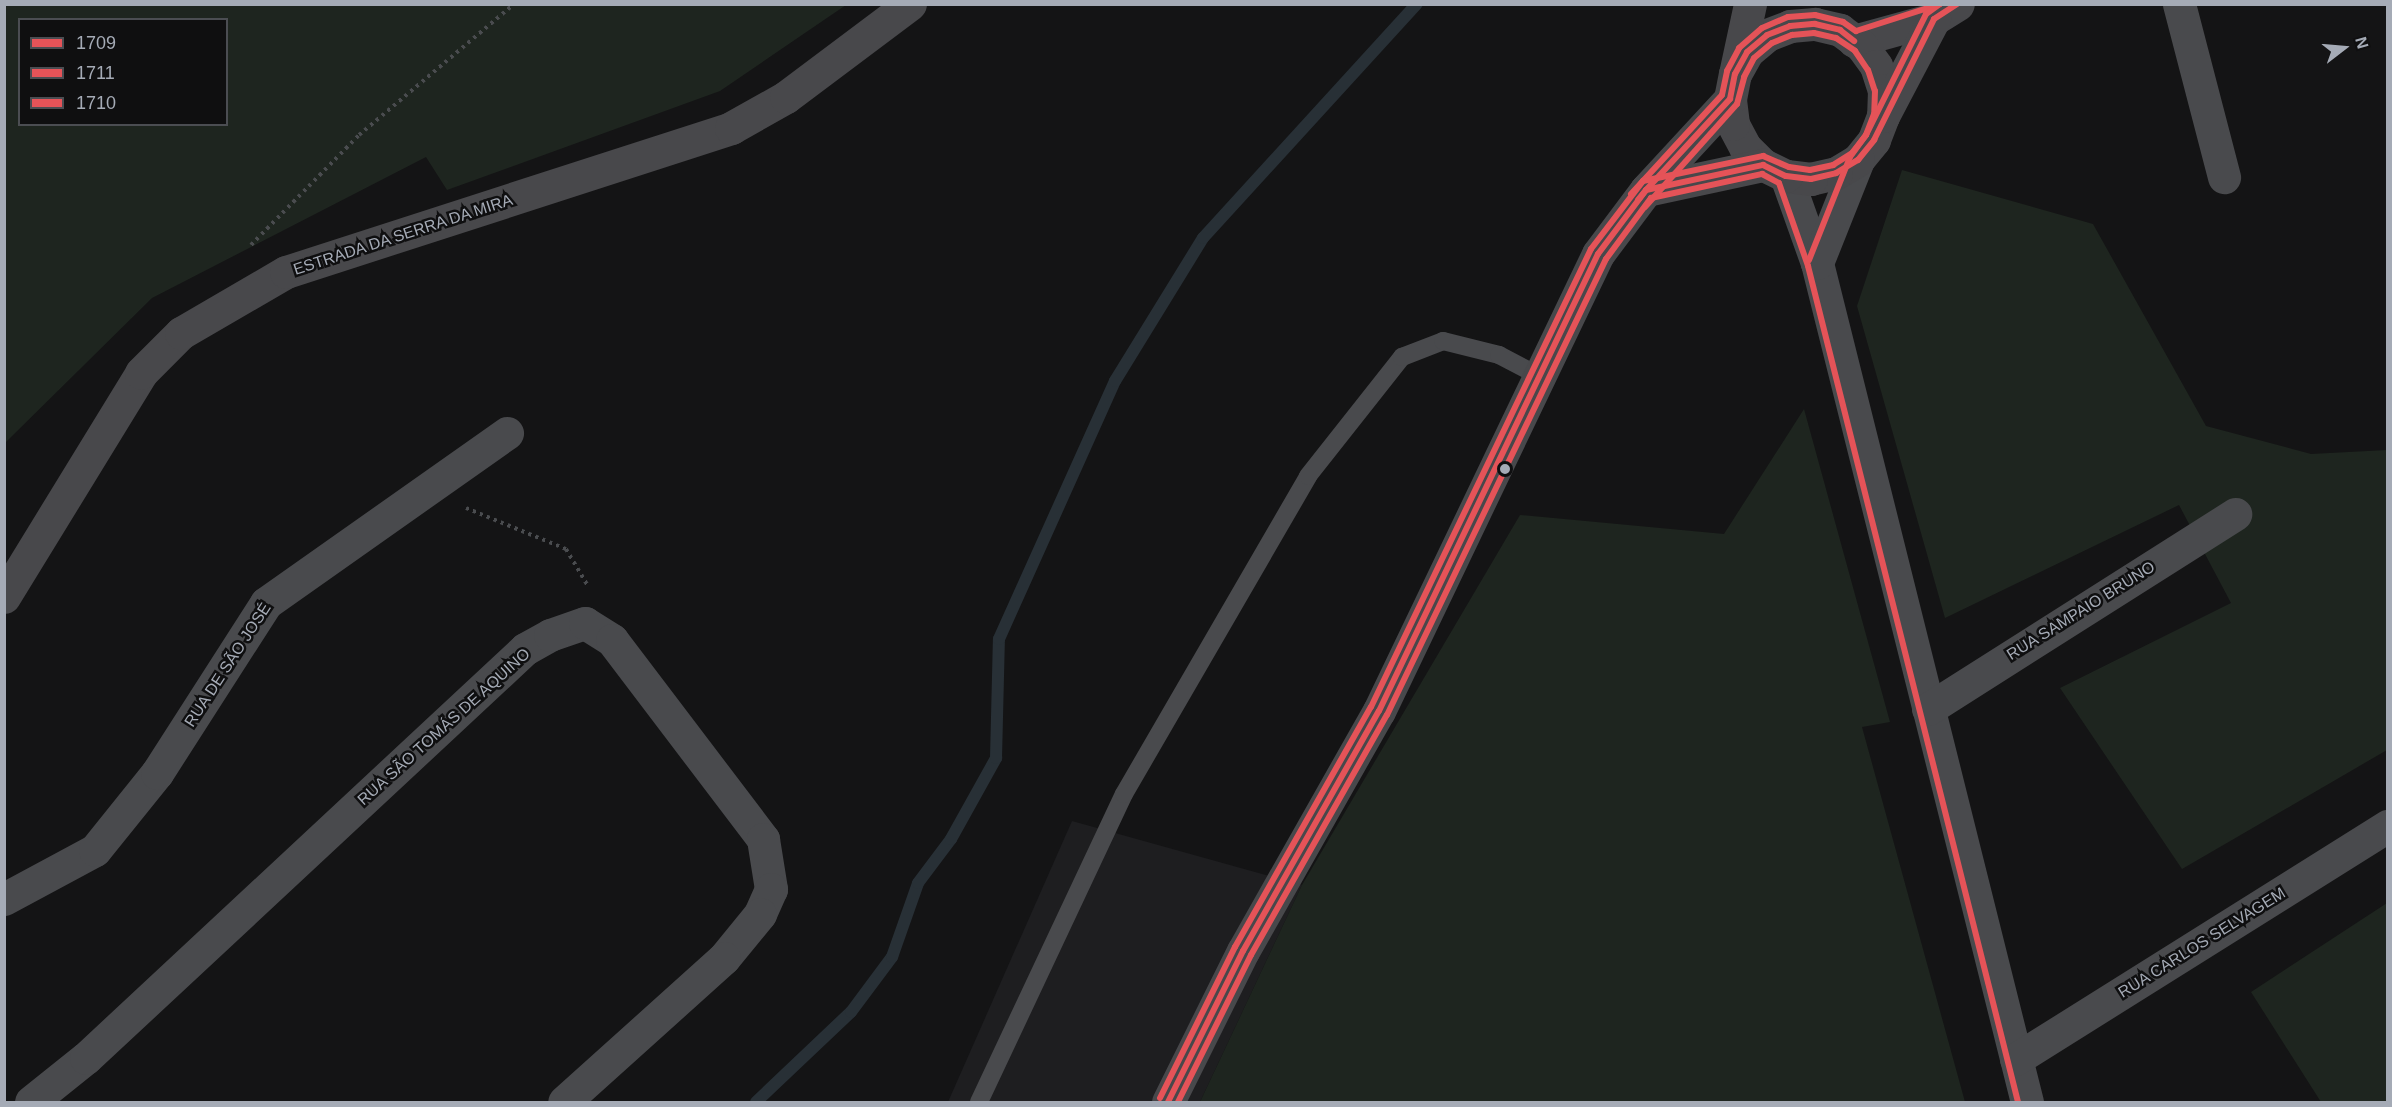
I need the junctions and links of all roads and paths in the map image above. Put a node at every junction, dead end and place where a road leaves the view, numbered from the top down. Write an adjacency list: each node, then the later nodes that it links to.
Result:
1 (514, 4): 13 (path)
2 (910, 4): 19 (main road, ESTRADA DA SERRA DA MIRA)
3 (1750, 4): 7 (main road)
4 (2179, 4): 11 (street)
5 (1946, 12): 6 (main road); 8 (main road)
6 (1839, 25): 7 (main road); 8 (main road)
7 (1732, 87): 10 (main road); 12 (main road)
8 (1883, 116): 9 (main road)
9 (1858, 160): 10 (main road); 14 (street)
10 (1774, 170): 12 (main road); 14 (street)
11 (2224, 177)
12 (1646, 190): 15 (main road)
13 (248, 248)
14 (1817, 263): 21 (street)
15 (1541, 377): 27 (lane); 28 (main road)
16 (507, 433): 17 (street, RUA DE SÃO JOSÉ)
17 (424, 489): 20 (path); 23 (street, RUA DE SÃO JOSÉ)
18 (2235, 514): 21 (street, RUA SAMPAIO BRUNO)
19 (4, 597)
20 (585, 623): 25 (street, RUA SÃO TOMÁS DE AQUINO); 26 (street)
21 (1928, 709): 24 (street)
22 (2388, 826): 24 (street, RUA CARLOS SELVAGEM)
23 (4, 899)
24 (2016, 1059): 29 (street)
25 (31, 1102)
26 (564, 1102)
27 (979, 1102)
28 (1168, 1102)
29 (2027, 1102)

